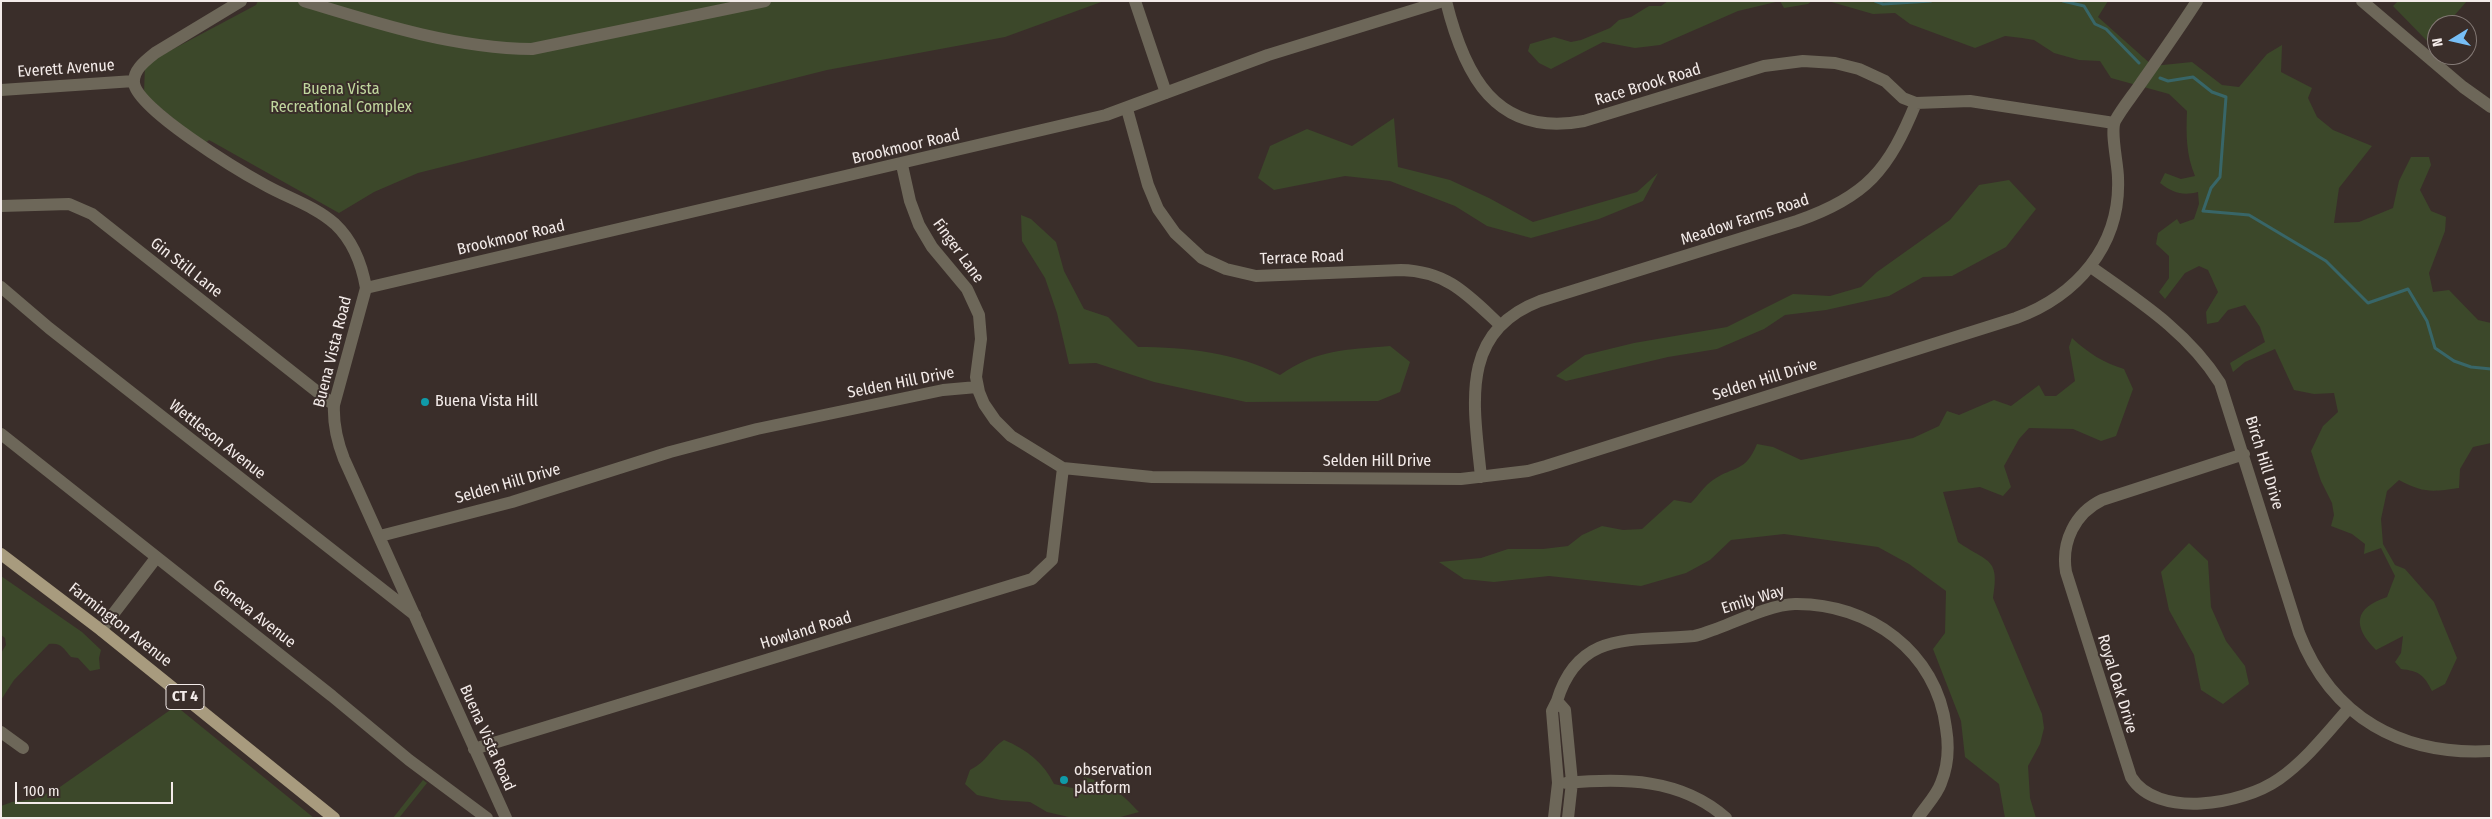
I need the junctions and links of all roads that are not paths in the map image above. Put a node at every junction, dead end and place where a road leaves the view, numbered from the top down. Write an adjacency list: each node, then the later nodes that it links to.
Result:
1 (242, 1): 8 (street)
2 (304, 1): 3 (street)
3 (765, 1)
4 (1135, 1): 10 (street)
5 (1445, 1): 10 (street, Brookmoor Road); 11 (street, Race Brook Road)
6 (2197, 1): 14 (street)
7 (2362, 1): 12 (street)
8 (134, 81): 9 (street, Everett Avenue); 19 (street, Buena Vista Road)
9 (1, 90)
10 (1166, 93): 13 (street, Brookmoor Road)
11 (1916, 103): 14 (street); 20 (street, Meadow Farms Road)
12 (2491, 107)
13 (1127, 109): 15 (street, Brookmoor Road); 20 (street, Terrace Road)
14 (2114, 122): 17 (street, Selden Hill Drive)
15 (902, 165): 19 (street, Brookmoor Road); 21 (street, Finger Lane)
16 (1, 206): 22 (street, Gin Still Lane)
17 (2091, 267): 24 (street, Birch Hill Drive); 26 (street, Selden Hill Drive)
18 (1, 287): 30 (street, Wettleson Avenue)
19 (366, 288): 22 (street, Buena Vista Road)
20 (1499, 324): 26 (street, Meadow Farms Road)
21 (977, 387): 25 (street, Selden Hill Drive); 27 (street, Selden Hill Drive)
22 (334, 404): 27 (street, Buena Vista Road)
23 (1, 434): 29 (street, Geneva Avenue)
24 (2244, 454): 33 (street, Birch Hill Drive); 33 (street, Royal Oak Drive)
25 (1063, 468): 26 (street, Selden Hill Drive); 36 (street, Howland Road)
26 (1481, 477)
27 (380, 536): 30 (street, Buena Vista Road)
28 (1, 554): 31 (main road, Farmington Avenue / CT 4)
29 (156, 558): 31 (street); 41 (street, Geneva Avenue)
30 (415, 616): 36 (street, Buena Vista Road)
31 (101, 630): 40 (main road, Farmington Avenue / CT 4)
32 (1557, 701): 38 (street); 39 (street, Emily Way); 46 (street, Emily Way)
33 (2349, 708): 37 (street, Birch Hill Drive)
34 (1, 732): 35 (street)
35 (23, 748)
36 (474, 749): 42 (street, Buena Vista Road)
37 (2491, 751)
38 (1572, 782): 39 (street); 44 (street); 45 (street)
39 (1558, 783): 43 (street, Emily Way)
40 (334, 818)
41 (487, 818)
42 (506, 818)
43 (1554, 818)
44 (1568, 818)
45 (1726, 818)
46 (1918, 818)

